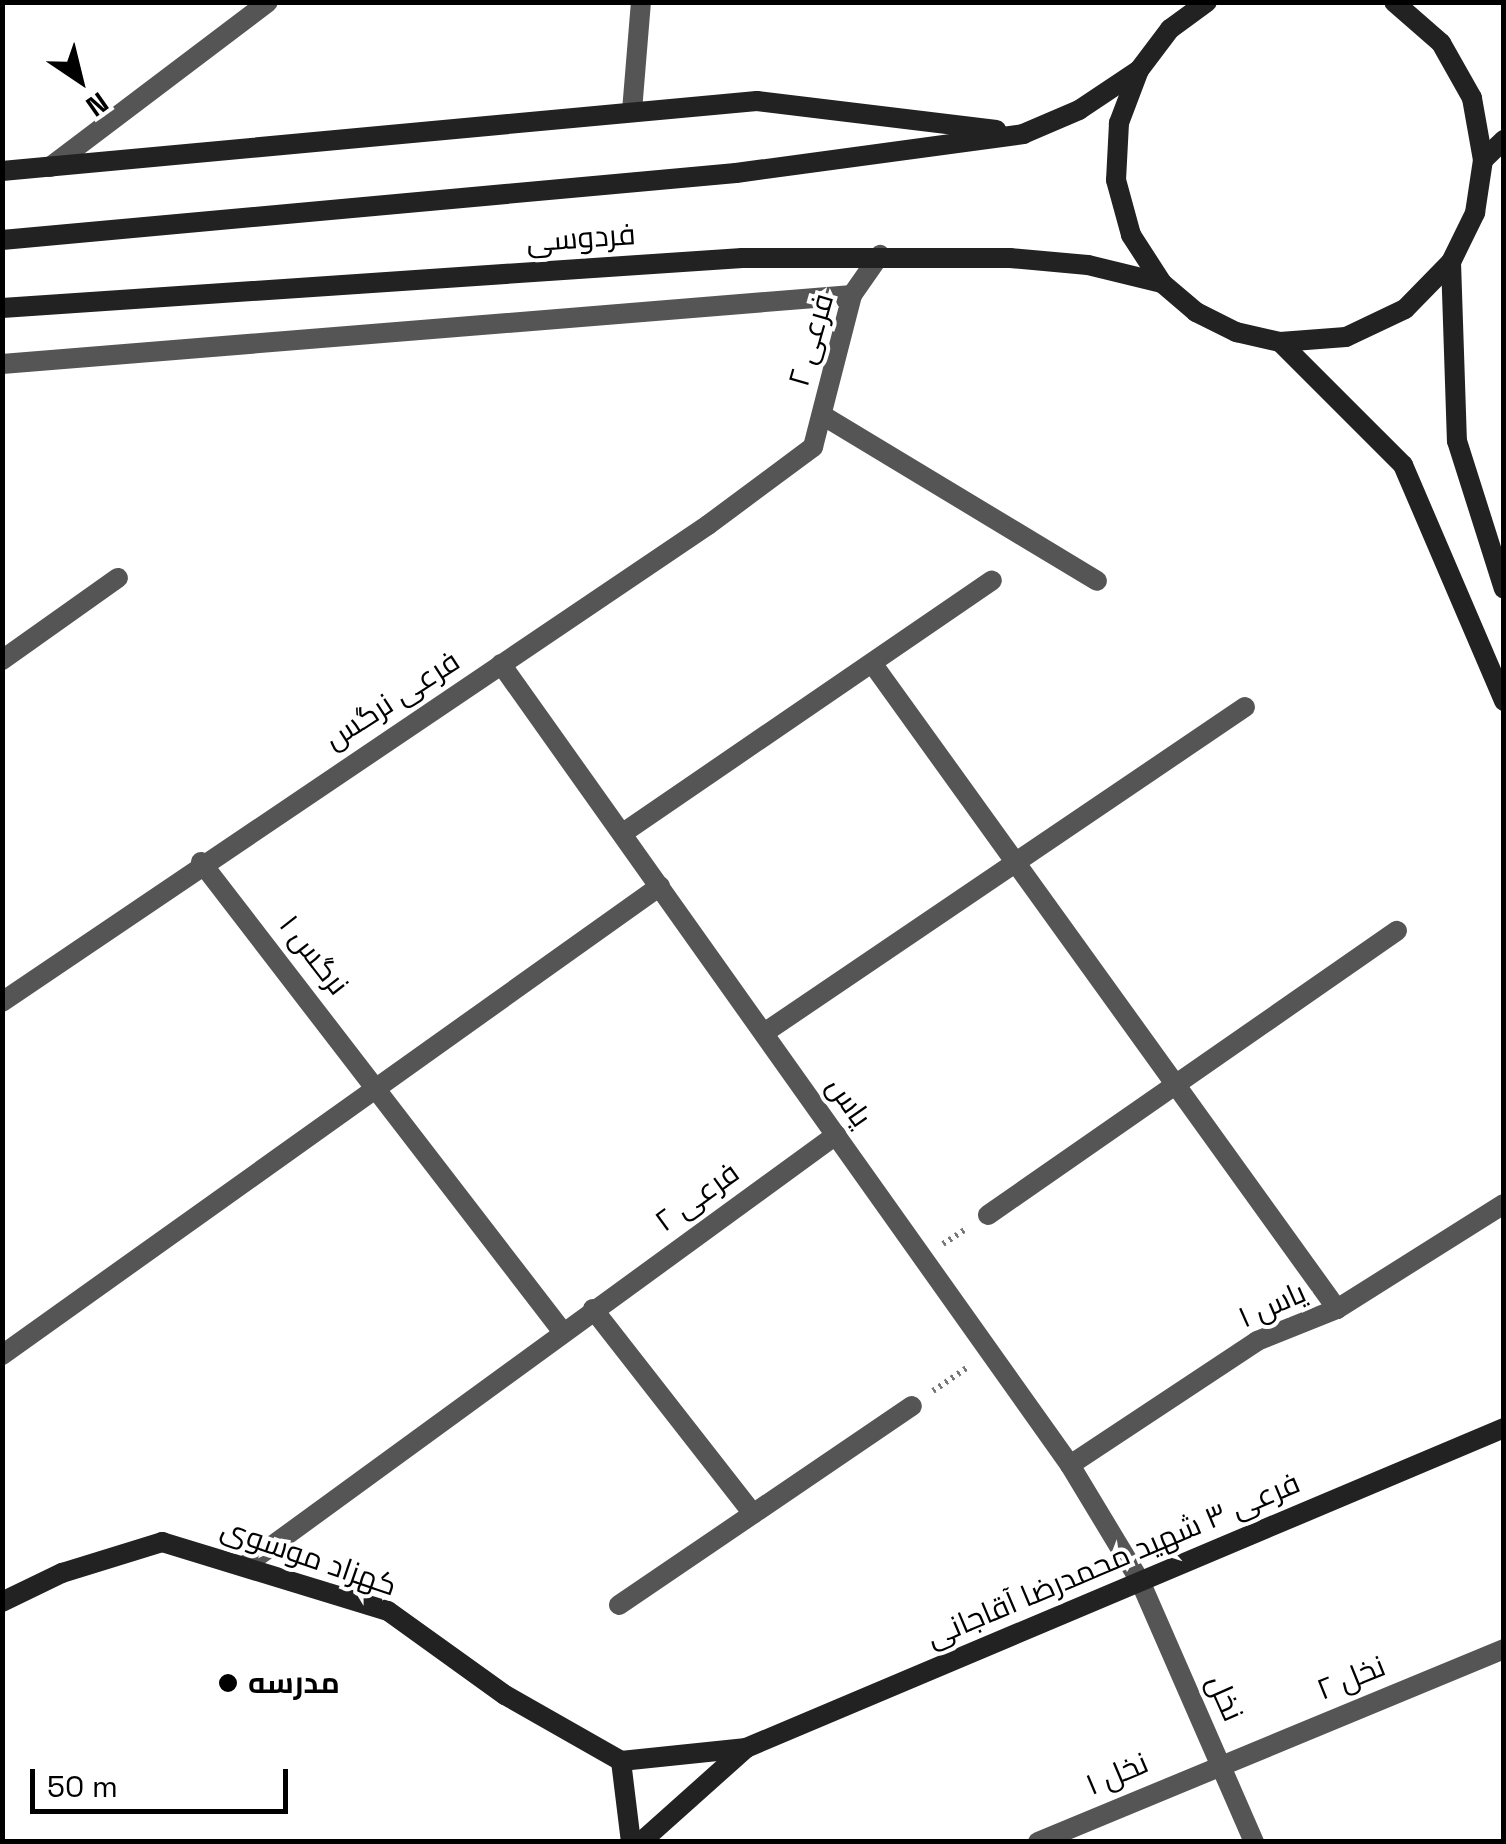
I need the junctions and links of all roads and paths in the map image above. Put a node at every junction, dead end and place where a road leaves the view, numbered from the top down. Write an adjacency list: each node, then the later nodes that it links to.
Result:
1 (268, 2): 10 (street)
2 (640, 2): 6 (street)
3 (1207, 2): 5 (street)
4 (1394, 2): 9 (street)
5 (1140, 70): 7 (street, فردوسی); 15 (street)
6 (632, 111): 7 (street); 10 (street)
7 (1023, 134): 12 (street, فردوسی)
8 (1504, 140): 9 (street)
9 (1483, 160): 14 (street)
10 (50, 166): 11 (street)
11 (2, 171)
12 (2, 240)
13 (880, 255): 15 (street, فردوسی); 16 (street, فرعی ۲); 17 (street, فردوسی)
14 (1451, 262): 18 (street); 25 (street)
15 (1162, 283): 18 (street)
16 (852, 295): 19 (street); 20 (street, فرعی ۲)
17 (2, 308)
18 (1280, 342): 29 (street)
19 (2, 364)
20 (822, 415): 21 (street, فرعی ۲); 24 (street)
21 (813, 447): 28 (street, فرعی نرگس)
22 (118, 578): 26 (street)
23 (992, 580): 27 (street)
24 (1097, 581)
25 (1504, 589)
26 (2, 660)
27 (872, 663): 31 (street); 33 (street)
28 (501, 664): 31 (street, یاس); 32 (street, فرعی نرگس)
29 (1504, 700)
30 (1245, 706): 33 (street)
31 (623, 834): 34 (street, یاس)
32 (202, 862): 36 (street, فرعی نرگس); 39 (street, نرگس ۱)
33 (1017, 862): 37 (street); 38 (street)
34 (660, 886): 37 (street, یاس); 39 (street)
35 (1398, 931): 38 (street)
36 (2, 1002)
37 (764, 1033): 40 (street, یاس)
38 (1172, 1086): 42 (street); 45 (street)
39 (374, 1088): 46 (street, نرگس ۱); 48 (street)
40 (836, 1135): 43 (street, یاس); 44 (street, فرعی ۲)
41 (1504, 1204): 45 (street, یاس ۱)
42 (988, 1215): 43 (path)
43 (923, 1258): 47 (street, یاس)
44 (594, 1308): 46 (street, فرعی ۲); 52 (street)
45 (1336, 1309): 51 (street, یاس ۱)
46 (562, 1331): 53 (street, فرعی ۲)
47 (989, 1352): 49 (path); 51 (street, یاس)
48 (2, 1355)
49 (912, 1406): 52 (street)
50 (1504, 1428): 54 (street, فرعی ۳ شهید محمدرضا آقاجانی)
51 (1070, 1465): 54 (street, یاس)
52 (753, 1514): 56 (street)
53 (248, 1564): 55 (street, کهزاد موسوی); 59 (street, کهزاد موسوی)
54 (1140, 1580): 58 (street, فرعی ۳ شهید محمدرضا آقاجانی); 60 (street, نخل)
55 (2, 1602)
56 (619, 1605)
57 (1504, 1649): 60 (street, نخل ۲)
58 (746, 1748): 59 (street); 62 (street)
59 (621, 1760): 61 (street)
60 (1221, 1763): 63 (street, نخل ۱); 64 (street, نخل)
61 (631, 1842)
62 (640, 1842)
63 (1038, 1842)
64 (1254, 1842)

